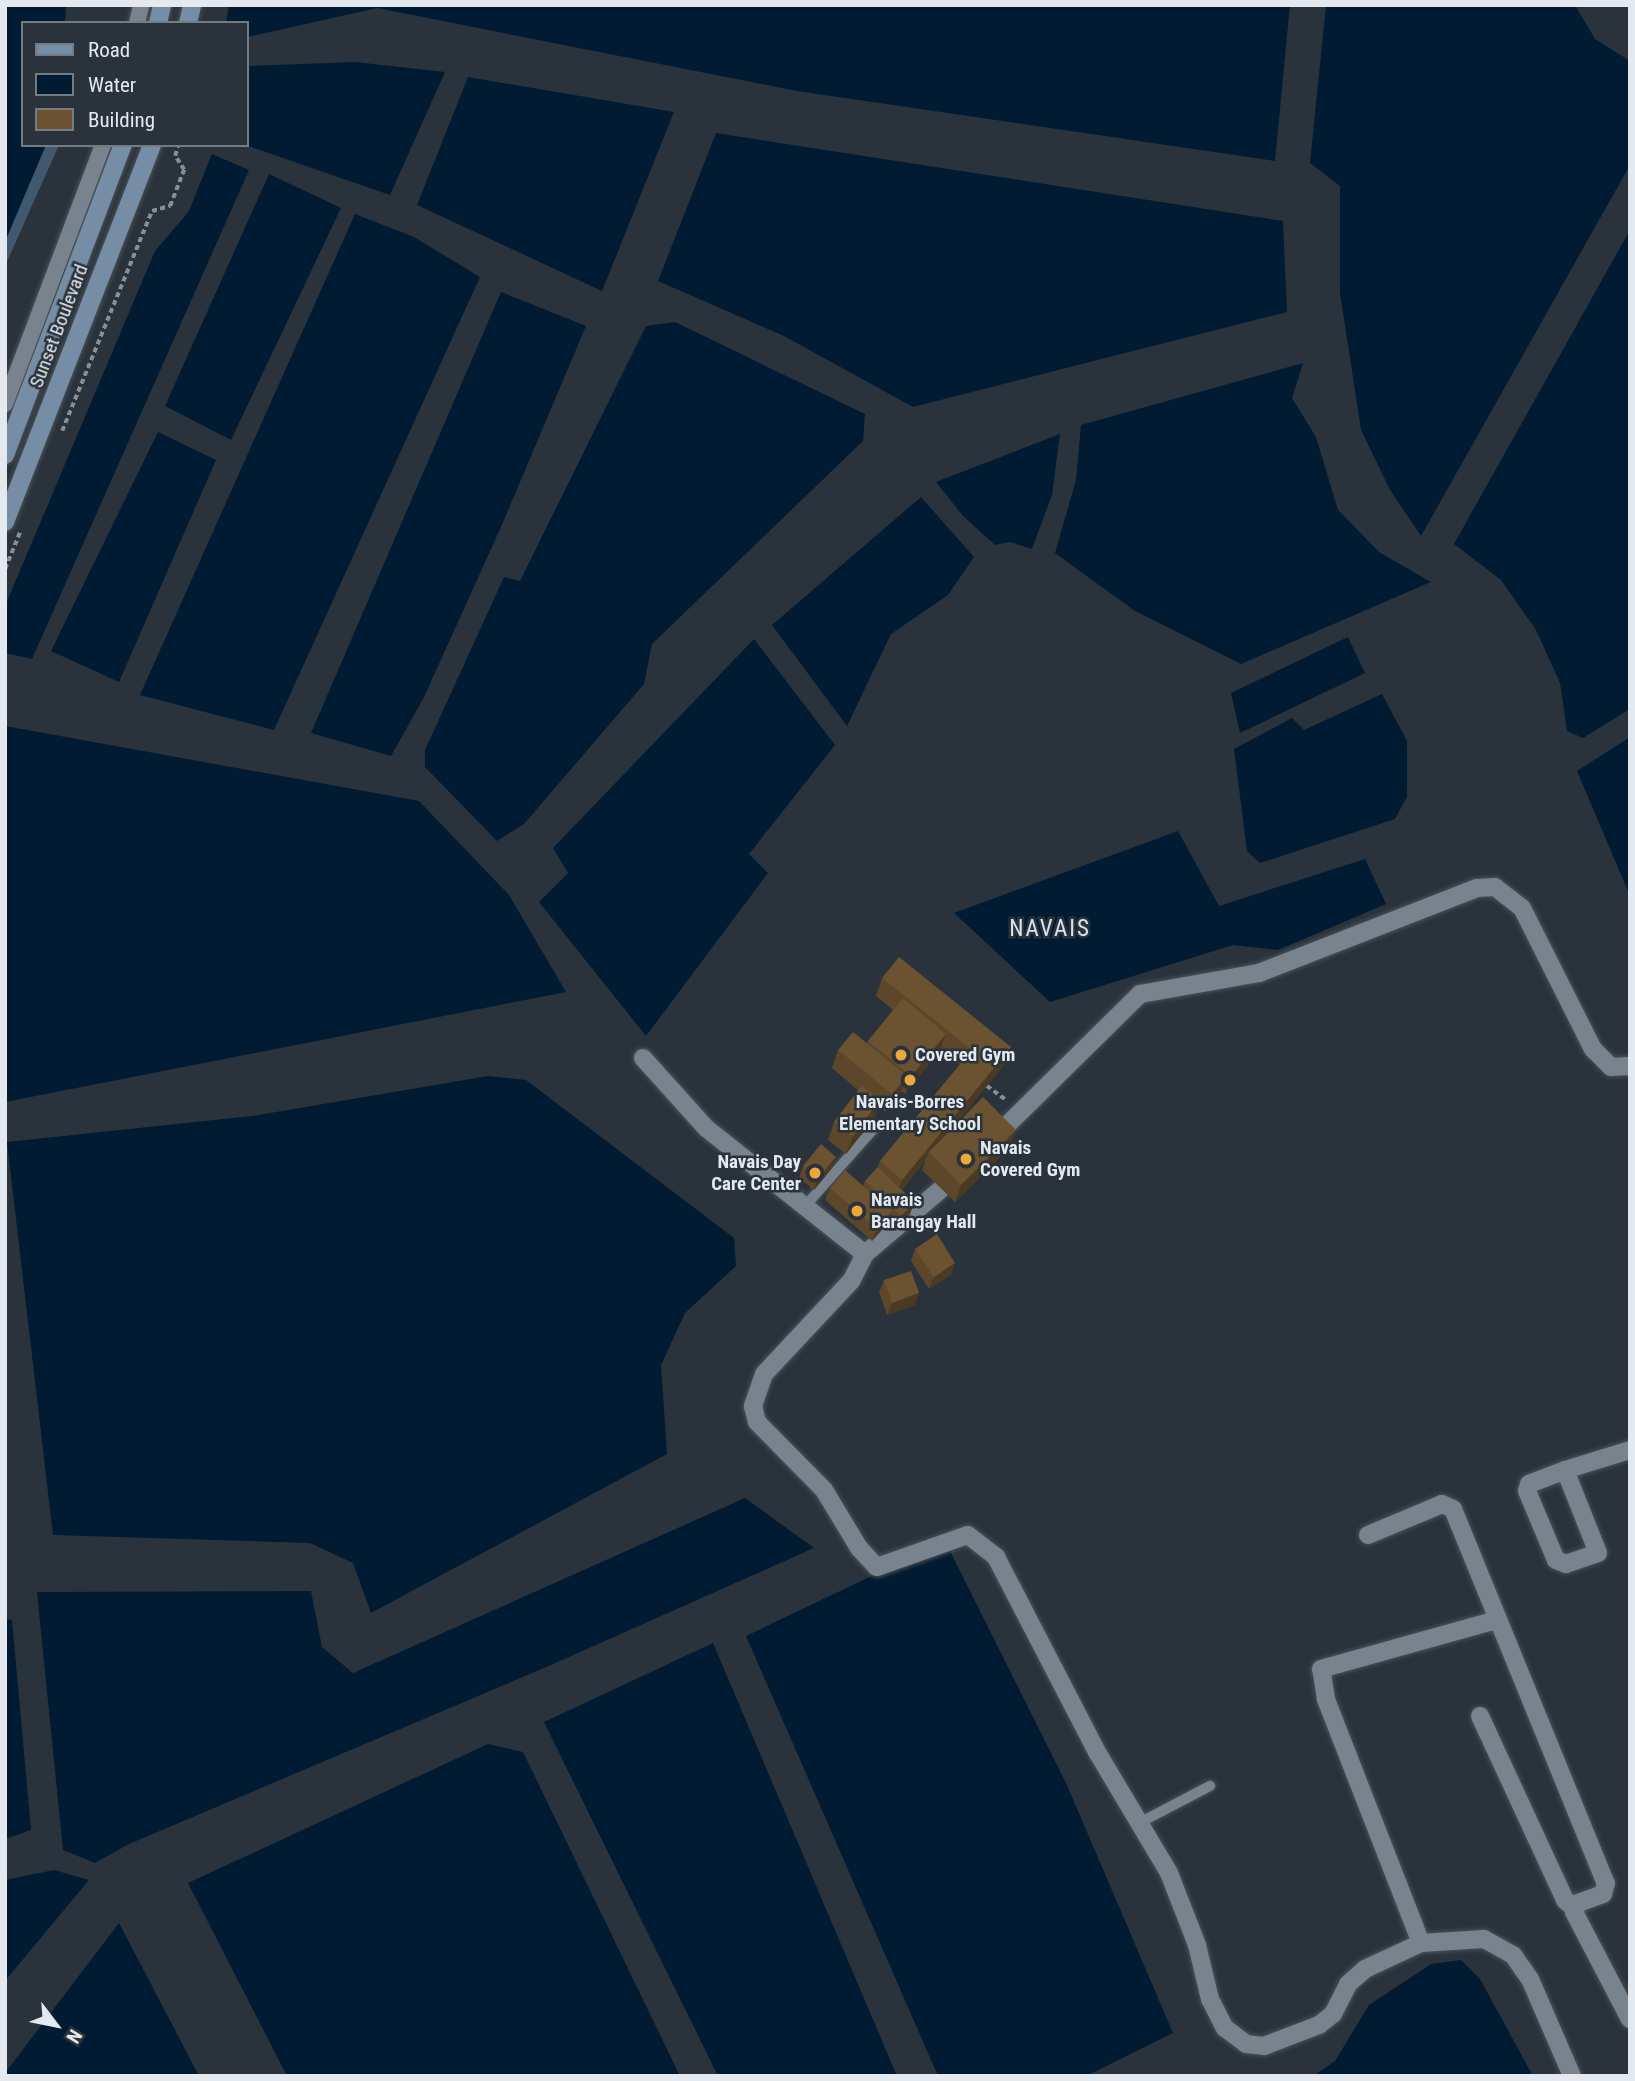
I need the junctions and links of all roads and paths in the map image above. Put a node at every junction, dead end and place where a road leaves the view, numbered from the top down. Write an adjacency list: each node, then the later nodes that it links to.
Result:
1 (102, 147): 5 (street)
2 (121, 147): 7 (main road, Sunset Boulevard)
3 (151, 147): 8 (main road, Sunset Boulevard)
4 (177, 147): 6 (path)
5 (5, 404)
6 (58, 441)
7 (5, 455)
8 (13, 526): 9 (path)
9 (5, 569)
10 (643, 1058): 17 (street)
11 (1630, 1066): 13 (street)
12 (987, 1086): 13 (path)
13 (1018, 1115): 15 (street)
14 (876, 1126): 17 (lane)
15 (997, 1135)
16 (941, 1189): 18 (street)
17 (807, 1204): 18 (street)
18 (865, 1254): 25 (street)
19 (1630, 1450): 20 (street)
20 (1565, 1470): 20 (street)
21 (1368, 1535): 22 (street)
22 (1497, 1620): 26 (street); 27 (street)
23 (1480, 1716): 26 (street)
24 (1210, 1786): 25 (lane)
25 (1141, 1822): 27 (street)
26 (1574, 1908): 28 (street)
27 (1421, 1943): 29 (street)
28 (1630, 2019)
29 (1572, 2076)

